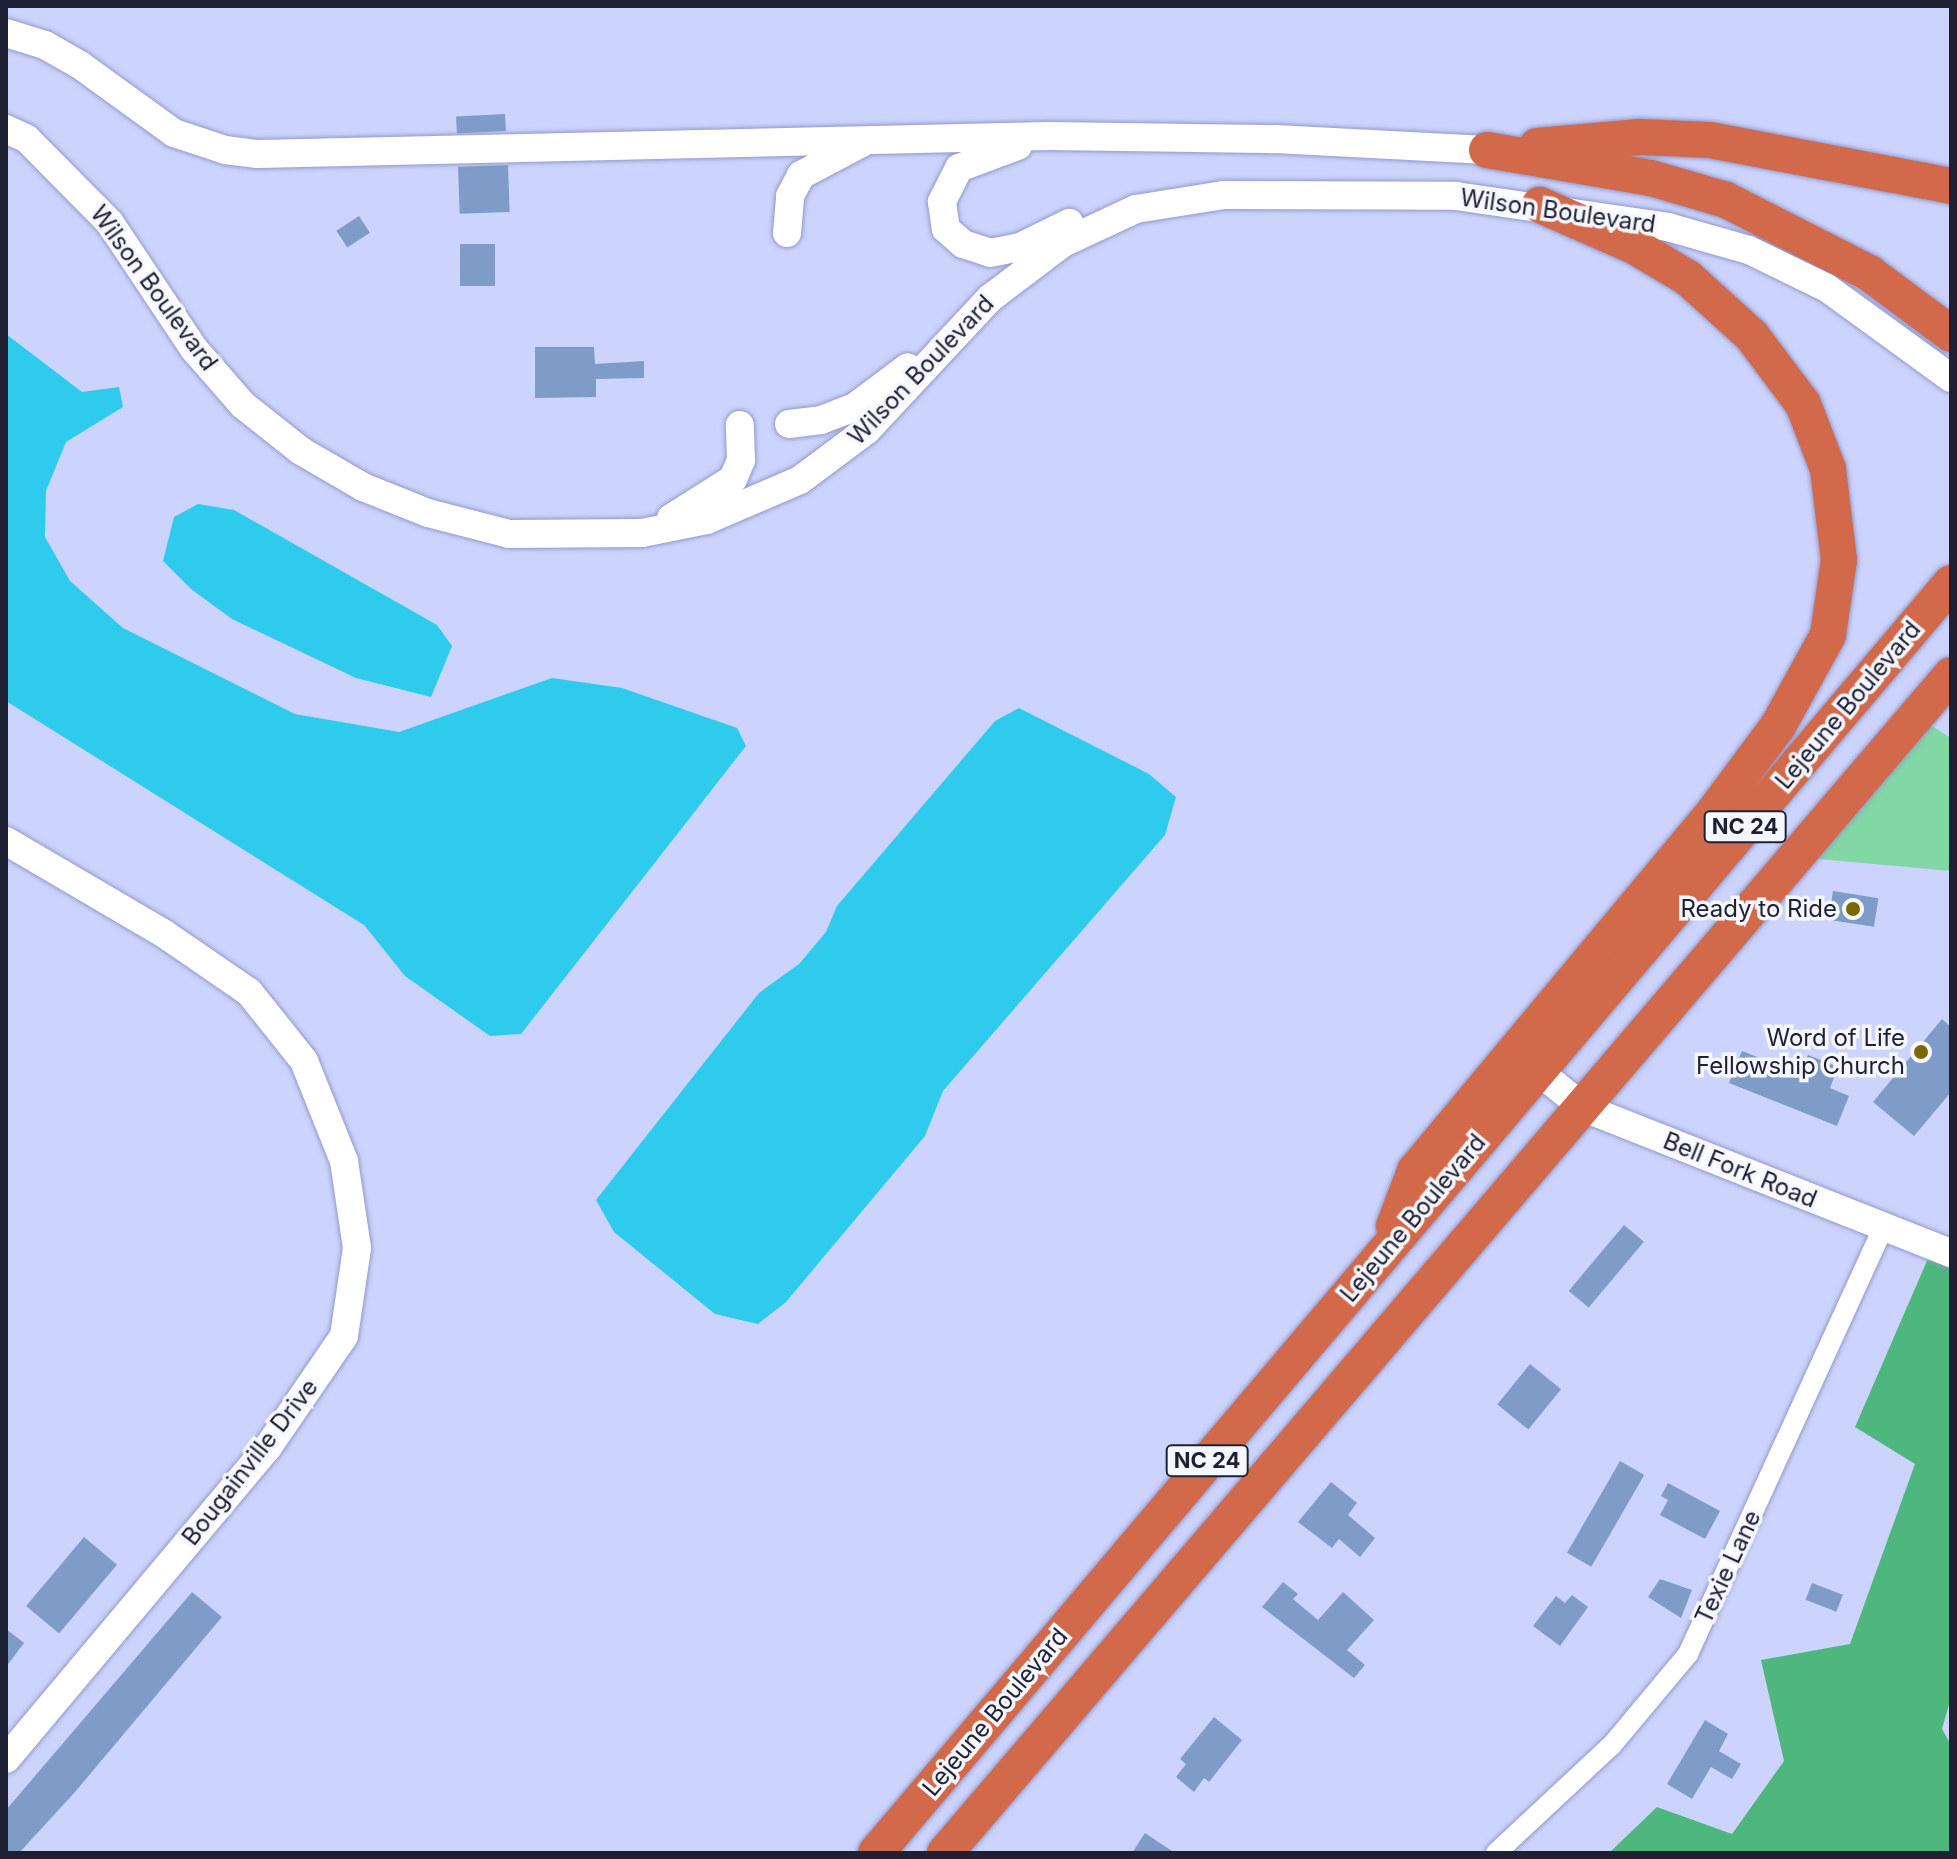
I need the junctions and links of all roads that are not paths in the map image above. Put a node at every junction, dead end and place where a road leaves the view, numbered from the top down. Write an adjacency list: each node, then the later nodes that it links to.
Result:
1 (6, 33): 4 (main road, Wilson Boulevard)
2 (6, 129): 15 (main road, Wilson Boulevard)
3 (1049, 136): 4 (main road, Wilson Boulevard); 5 (main road, Wilson Boulevard); 8 (main road)
4 (870, 139): 9 (main road)
5 (1487, 150): 6 (highway); 11 (highway)
6 (1951, 186)
7 (1540, 205): 8 (main road, Wilson Boulevard); 12 (main road, Wilson Boulevard); 22 (highway)
8 (1136, 209): 10 (main road, Wilson Boulevard)
9 (787, 233)
10 (971, 317): 13 (main road); 15 (main road, Wilson Boulevard)
11 (1951, 334)
12 (1951, 378)
13 (789, 424)
14 (740, 425): 15 (main road)
15 (642, 533)
16 (1951, 583): 19 (highway, Lejeune Boulevard / NC 24)
17 (1951, 675): 20 (highway, NC 24)
18 (6, 841): 24 (main road, Bougainville Drive)
19 (1538, 1071): 20 (main road, Bell Fork Road); 22 (highway, Lejeune Boulevard / NC 24)
20 (1584, 1108): 21 (main road, Bell Fork Road); 26 (highway, NC 24)
21 (1883, 1228): 23 (main road, Bell Fork Road); 27 (street, Texie Lane)
22 (1384, 1252): 25 (highway, Lejeune Boulevard / NC 24)
23 (1951, 1253)
24 (9, 1749)
25 (876, 1853)
26 (945, 1853)
27 (1496, 1853)

